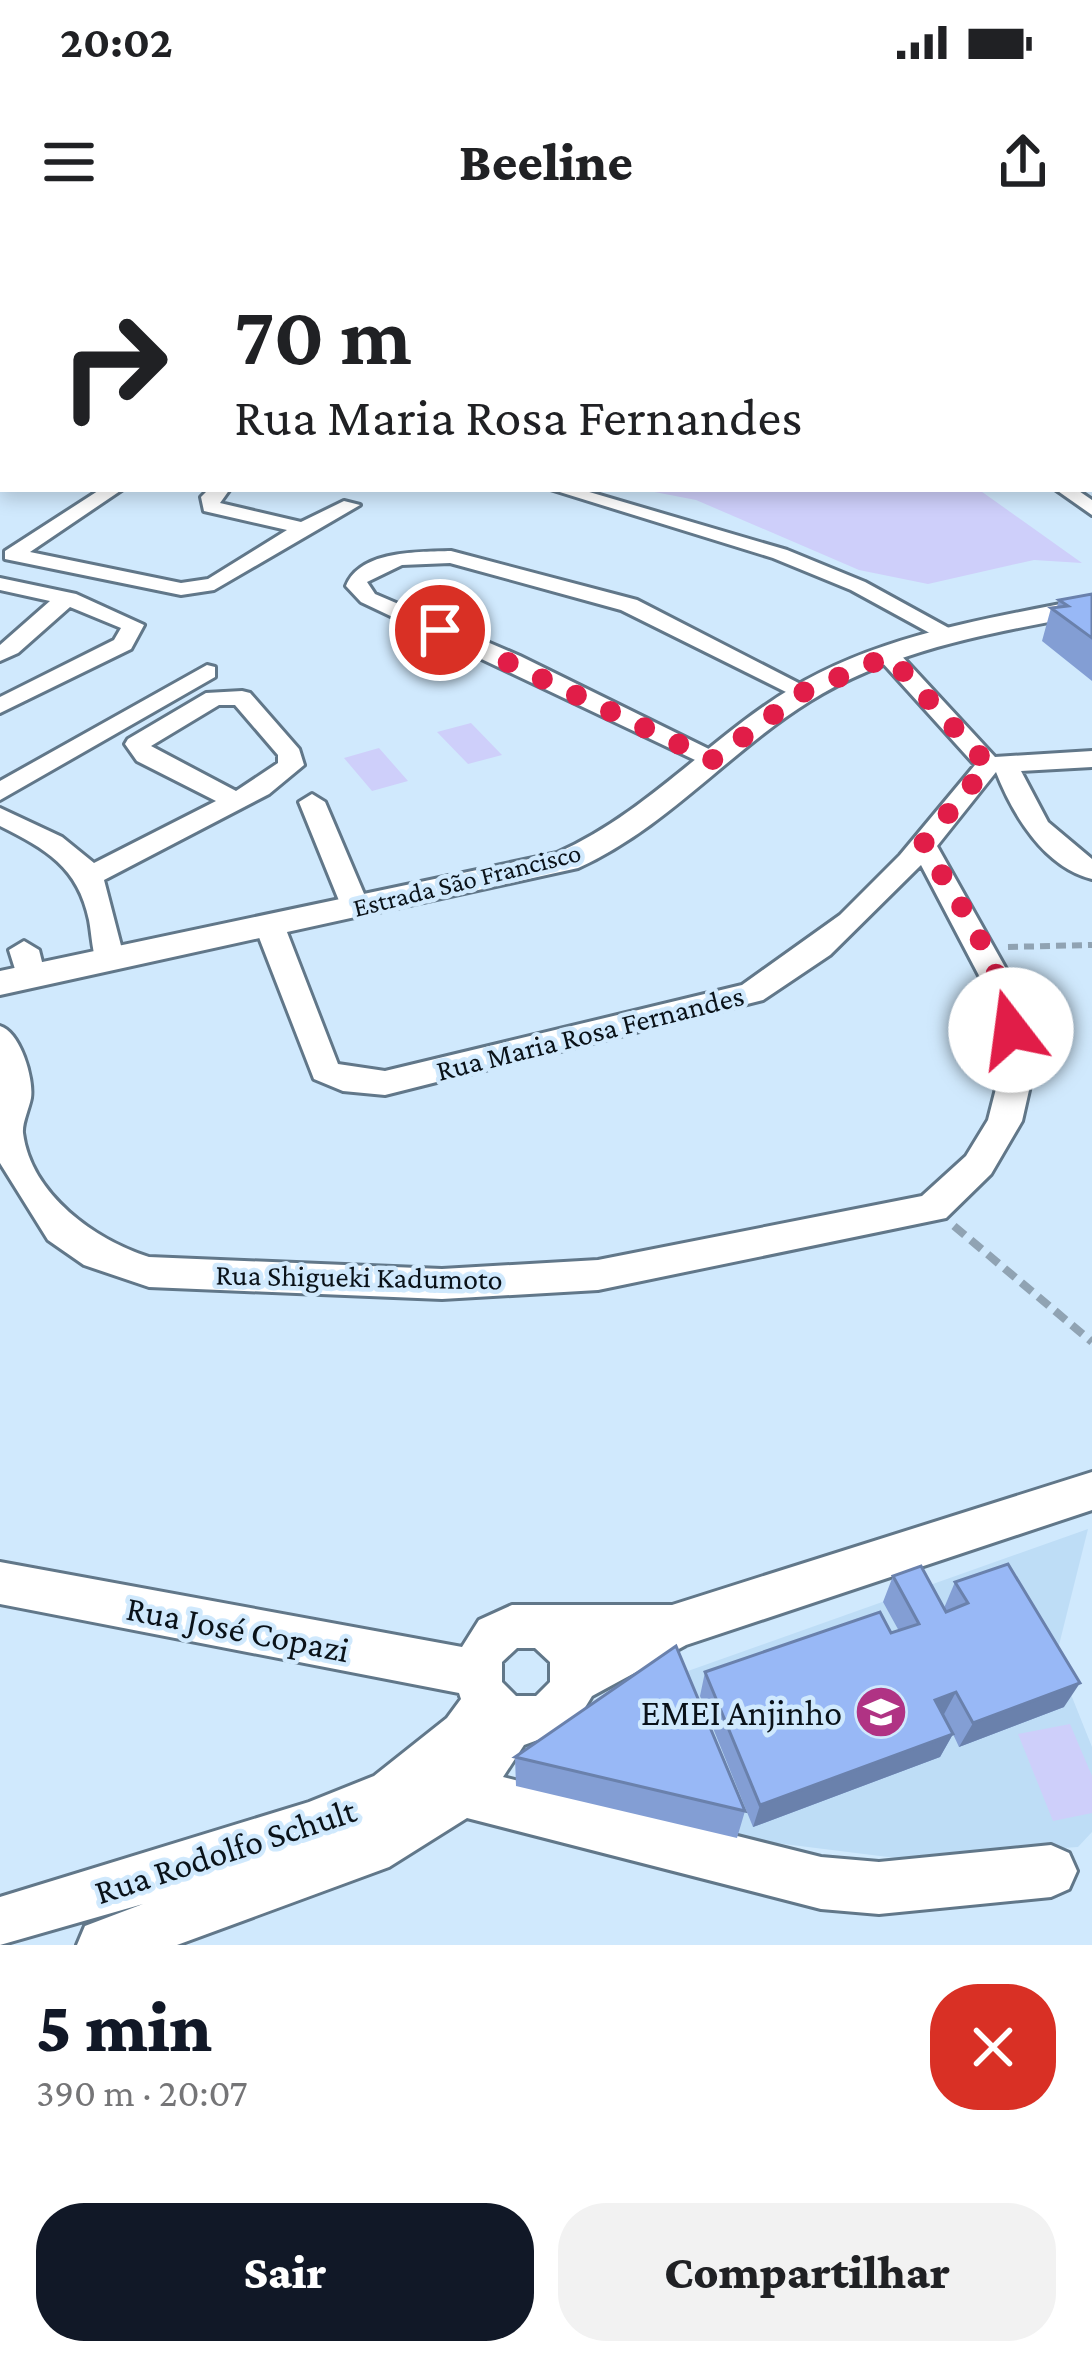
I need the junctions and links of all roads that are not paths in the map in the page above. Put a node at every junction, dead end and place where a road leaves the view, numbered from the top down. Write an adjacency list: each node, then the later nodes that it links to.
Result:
1 (109, 492): 5 (street)
2 (217, 492): 5 (street)
3 (569, 492): 9 (street)
4 (351, 506): 5 (street)
5 (300, 530)
6 (0, 584): 7 (street)
7 (68, 599): 10 (street); 14 (street)
8 (1092, 606): 9 (main road, Estrada São Francisco)
9 (956, 638): 11 (main road, Estrada São Francisco)
10 (0, 654)
11 (889, 656): 13 (main road, Estrada São Francisco); 17 (street)
12 (207, 671): 18 (street)
13 (804, 692): 16 (main road, Estrada São Francisco); 16 (street)
14 (0, 706)
15 (1092, 759): 17 (street)
16 (712, 760): 25 (main road, Estrada São Francisco)
17 (997, 766): 22 (street, Rua Maria Rosa Fernandes); 23 (street)
18 (0, 792)
19 (236, 801): 19 (street); 24 (street)
20 (312, 802): 25 (street)
21 (0, 816): 24 (street)
22 (923, 844): 26 (street, Rua Maria Rosa Fernandes); 30 (street, Rua Shigueki Kadumoto)
23 (1092, 871)
24 (92, 875): 27 (street)
25 (356, 908): 26 (main road, Estrada São Francisco)
26 (270, 927): 27 (main road, Estrada São Francisco)
27 (110, 962): 28 (main road, Estrada São Francisco)
28 (19, 970)
29 (0, 1037): 30 (street)
30 (3, 1124)
31 (1092, 1491): 33 (street)
32 (0, 1583): 36 (street, Rua José Copazi)
33 (676, 1626): 34 (street); 35 (street)
34 (544, 1628): 35 (street); 36 (street)
35 (574, 1680): 36 (street)
36 (492, 1698): 37 (street, Rua Rodolfo Schult); 39 (street, Rua Rodolfo Schult)
37 (463, 1792): 38 (street); 40 (street, Rua Rodolfo Schult)
38 (1051, 1871)
39 (0, 1923)
40 (104, 1945)

